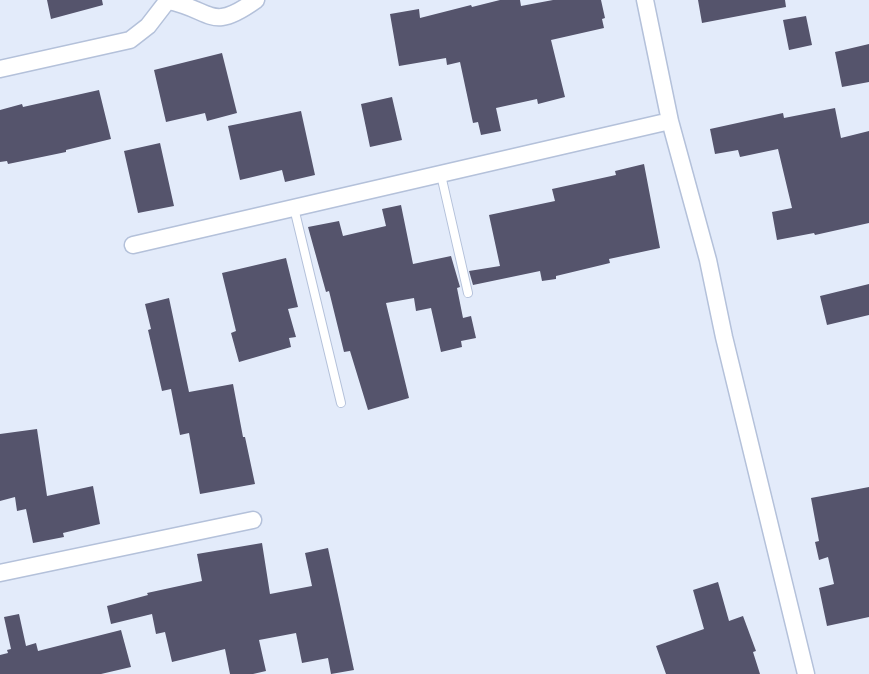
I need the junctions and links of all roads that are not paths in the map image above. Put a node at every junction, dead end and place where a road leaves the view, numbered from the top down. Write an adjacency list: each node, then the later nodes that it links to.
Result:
1 (168, 0): 2 (street); 4 (street)
2 (256, 0)
3 (645, 0): 5 (street)
4 (0, 69)
5 (670, 122): 6 (street); 13 (street)
6 (441, 175): 7 (street); 9 (lane)
7 (294, 208): 8 (street); 10 (lane)
8 (133, 245)
9 (468, 293)
10 (341, 403)
11 (253, 520): 12 (street)
12 (0, 573)
13 (806, 674)

